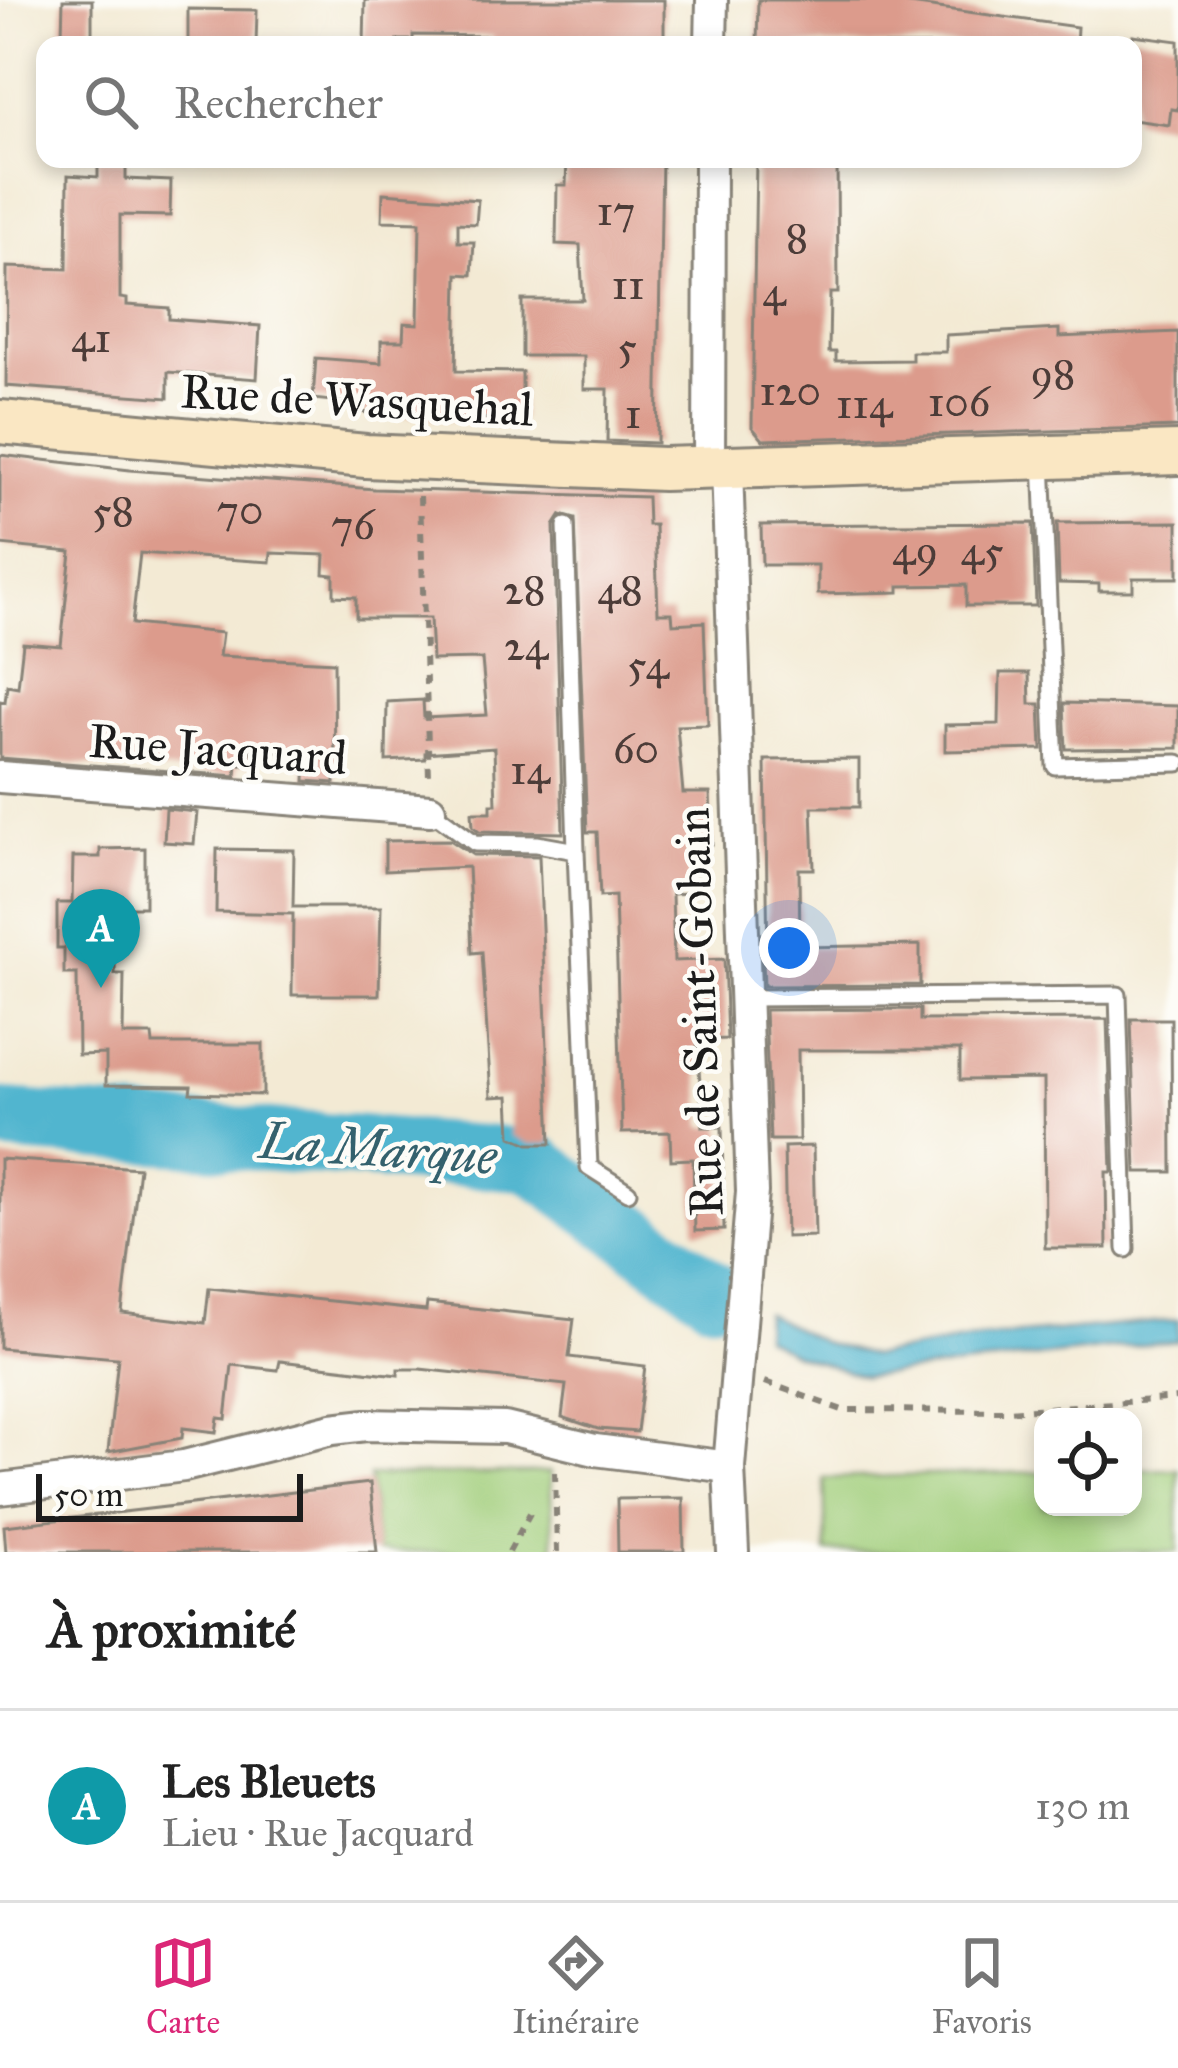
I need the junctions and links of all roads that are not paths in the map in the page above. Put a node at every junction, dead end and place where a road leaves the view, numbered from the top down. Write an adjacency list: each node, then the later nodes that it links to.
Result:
1 (712, 0): 2 (street)
2 (711, 36)
3 (710, 168): 7 (street, Rue de Saint-Gobain)
4 (0, 422): 7 (street, Rue de Wasquehal)
5 (1178, 453): 6 (street, Rue de Wasquehal)
6 (1042, 457): 7 (street, Rue de Wasquehal); 9 (lane)
7 (718, 468): 13 (street, Rue de Saint-Gobain)
8 (566, 526): 12 (lane)
9 (1178, 764)
10 (0, 777): 11 (street, Rue Jacquard)
11 (430, 810): 12 (lane)
12 (576, 851): 14 (lane)
13 (743, 998): 15 (lane); 16 (street, Rue de Saint-Gobain)
14 (628, 1192)
15 (1126, 1250)
16 (729, 1467): 17 (street); 18 (street, Rue de Saint-Gobain)
17 (0, 1490)
18 (733, 1552)

